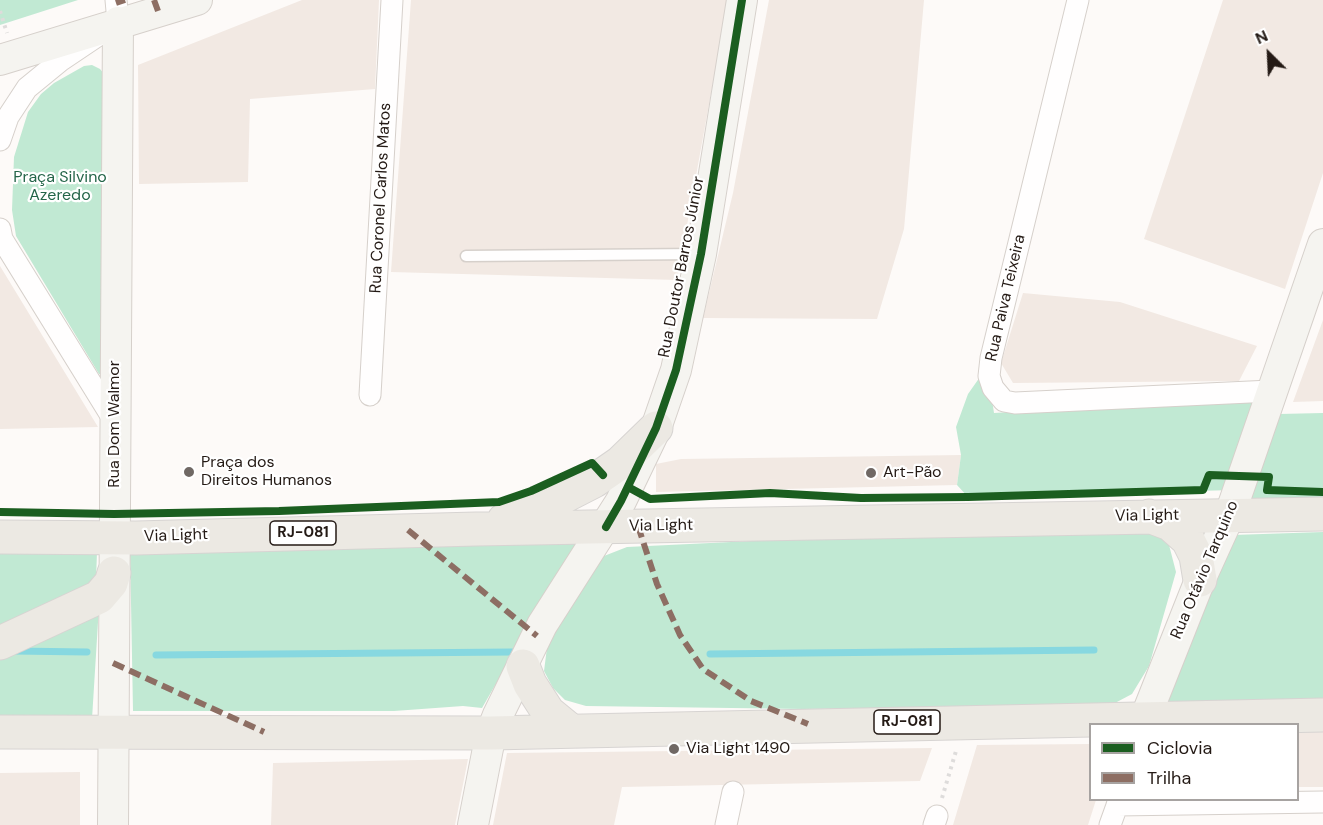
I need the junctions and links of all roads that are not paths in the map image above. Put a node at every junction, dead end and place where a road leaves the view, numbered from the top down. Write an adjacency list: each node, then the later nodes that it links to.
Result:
1 (197, 0): 6 (main road)
2 (392, 0): 14 (street, Rua Coronel Carlos Matos)
3 (742, 0): 11 (main road, Rua Doutor Barros Júnior)
4 (1078, 0): 13 (street, Rua Paiva Teixeira)
5 (119, 6): 6 (main road); 7 (main road); 8 (street); 15 (main road, Rua Dom Walmor)
6 (156, 6)
7 (0, 60)
8 (0, 140)
9 (1, 236): 15 (street)
10 (1323, 244): 13 (main road, Rua Otávio Tarquino)
11 (701, 255): 12 (lane); 16 (main road, Rua Doutor Barros Júnior)
12 (466, 256)
13 (1271, 391): 17 (main road, Rua Otávio Tarquino)
14 (370, 395)
15 (115, 422): 23 (main road, Rua Dom Walmor)
16 (656, 428): 20 (main road); 21 (main road, Rua Doutor Barros Júnior)
17 (1230, 514): 18 (main road, Via Light / RJ-081); 19 (main road, Via Light / RJ-081); 25 (main road, Rua Otávio Tarquino)
18 (1323, 514)
19 (1149, 516): 21 (main road, Via Light / RJ-081); 25 (main road)
20 (476, 529): 21 (main road, Via Light / RJ-081); 23 (main road, Via Light / RJ-081)
21 (610, 534): 27 (main road, Rua Doutor Barros Júnior)
22 (0, 537): 23 (main road, Via Light / RJ-081)
23 (114, 538): 24 (main road, Rua Dom Walmor)
24 (114, 573): 26 (main road); 32 (main road, Rua Dom Walmor)
25 (1200, 580): 29 (main road, Rua Otávio Tarquino)
26 (0, 644)
27 (523, 666): 30 (main road); 33 (main road, Rua Doutor Barros Júnior)
28 (1323, 714): 29 (main road, RJ-081)
29 (1144, 720): 30 (main road, RJ-081)
30 (570, 730): 33 (main road, RJ-081)
31 (0, 732): 32 (main road, RJ-081)
32 (112, 732): 33 (main road, RJ-081); 37 (main road, Rua Dom Walmor)
33 (491, 733): 38 (main road, Rua Doutor Barros Júnior)
34 (733, 792): 39 (street)
35 (1323, 802): 36 (street)
36 (1115, 810)
37 (113, 825)
38 (473, 825)
39 (726, 825)

